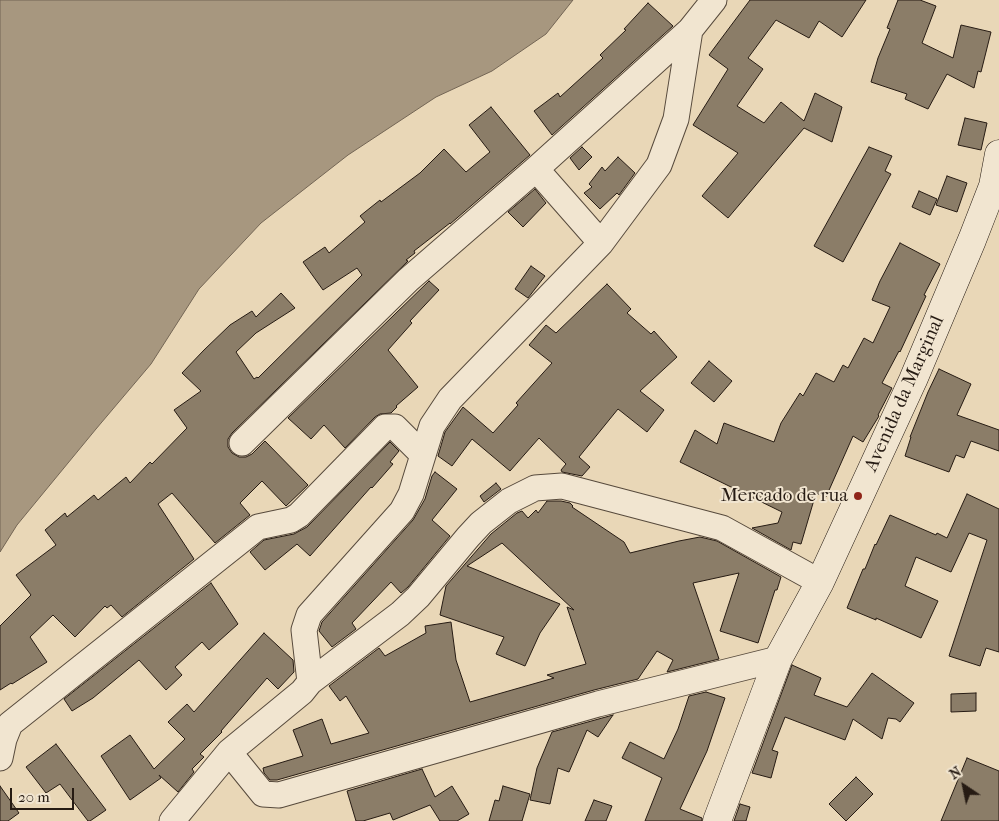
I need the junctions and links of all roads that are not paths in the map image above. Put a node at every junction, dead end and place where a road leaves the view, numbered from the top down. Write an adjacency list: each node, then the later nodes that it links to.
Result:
1 (714, 0): 2 (street)
2 (690, 30): 4 (street); 5 (street)
3 (999, 154): 8 (street, Avenida da Marginal)
4 (536, 169): 5 (street); 6 (street)
5 (601, 243): 7 (street)
6 (242, 443)
7 (423, 455): 10 (street); 12 (street)
8 (820, 582): 9 (street, Avenida da Marginal); 10 (street)
9 (778, 659): 11 (street); 14 (street, Avenida da Marginal)
10 (310, 682): 11 (street)
11 (230, 752): 13 (street)
12 (0, 758)
13 (172, 821)
14 (717, 821)

